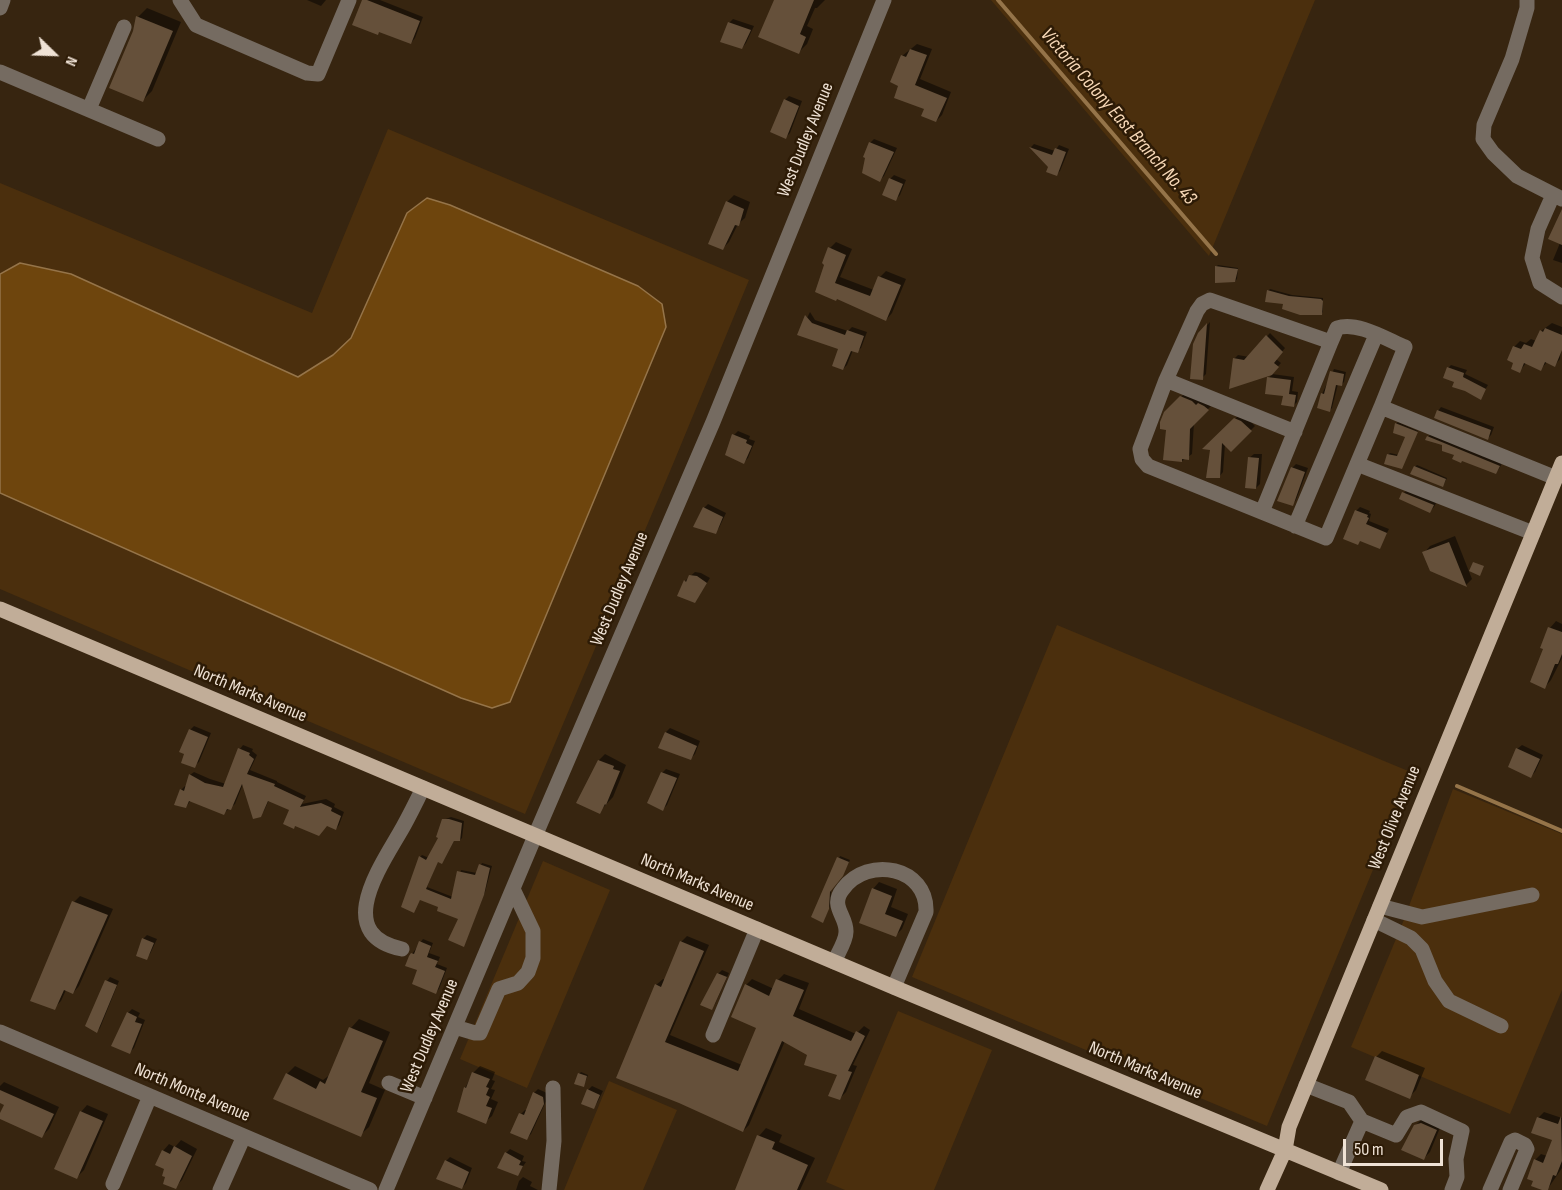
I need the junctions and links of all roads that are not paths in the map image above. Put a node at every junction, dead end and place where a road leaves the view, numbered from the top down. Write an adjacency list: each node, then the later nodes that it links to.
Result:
1 (3, 0): 6 (street)
2 (180, 0): 3 (street)
3 (349, 0)
4 (884, 0): 26 (street, West Dudley Avenue)
5 (1527, 0): 11 (street)
6 (0, 8)
7 (124, 27): 9 (street)
8 (0, 72): 9 (street)
9 (89, 109): 10 (street)
10 (158, 139)
11 (1558, 197): 12 (street)
12 (1562, 297)
13 (1376, 335): 14 (street); 16 (street); 22 (street)
14 (1331, 342): 15 (street); 17 (street)
15 (1166, 380): 17 (street); 21 (street)
16 (1381, 407): 19 (street); 20 (street)
17 (1295, 432): 21 (street)
18 (1562, 463): 20 (main road, West Olive Avenue)
19 (1357, 464): 22 (street); 23 (street)
20 (1556, 478): 23 (main road, West Olive Avenue)
21 (1262, 512): 22 (street)
22 (1295, 526)
23 (1533, 533): 29 (main road, West Olive Avenue)
24 (0, 609): 25 (main road, North Marks Avenue)
25 (423, 788): 26 (main road, North Marks Avenue); 31 (street)
26 (535, 836): 27 (street, West Dudley Avenue); 30 (main road, North Marks Avenue)
27 (513, 889): 35 (street, West Dudley Avenue); 35 (street)
28 (1532, 895): 29 (street)
29 (1377, 913): 34 (street); 39 (main road, West Olive Avenue)
30 (757, 929): 32 (main road, North Marks Avenue); 37 (street)
31 (402, 950)
32 (834, 962): 33 (main road, North Marks Avenue); 33 (street)
33 (894, 987): 45 (main road, North Marks Avenue)
34 (1501, 1026)
35 (455, 1027): 42 (street, West Dudley Avenue)
36 (0, 1032): 41 (street, North Monte Avenue)
37 (713, 1035)
38 (389, 1083): 42 (street)
39 (1306, 1084): 43 (street); 45 (main road, West Olive Avenue)
40 (553, 1088): 51 (street)
41 (150, 1096): 44 (street, North Monte Avenue); 47 (street)
42 (425, 1098): 50 (street, West Dudley Avenue)
43 (1362, 1120): 46 (street); 54 (street)
44 (244, 1136): 48 (street); 49 (street, North Monte Avenue)
45 (1285, 1150): 46 (main road, North Marks Avenue); 52 (main road, West Olive Avenue)
46 (1339, 1173): 53 (main road, North Marks Avenue)
47 (113, 1184)
48 (220, 1190)
49 (370, 1190)
50 (386, 1190)
51 (549, 1190)
52 (1267, 1190)
53 (1381, 1190)
54 (1452, 1190)
55 (1490, 1190): 56 (street)
56 (1510, 1190)

